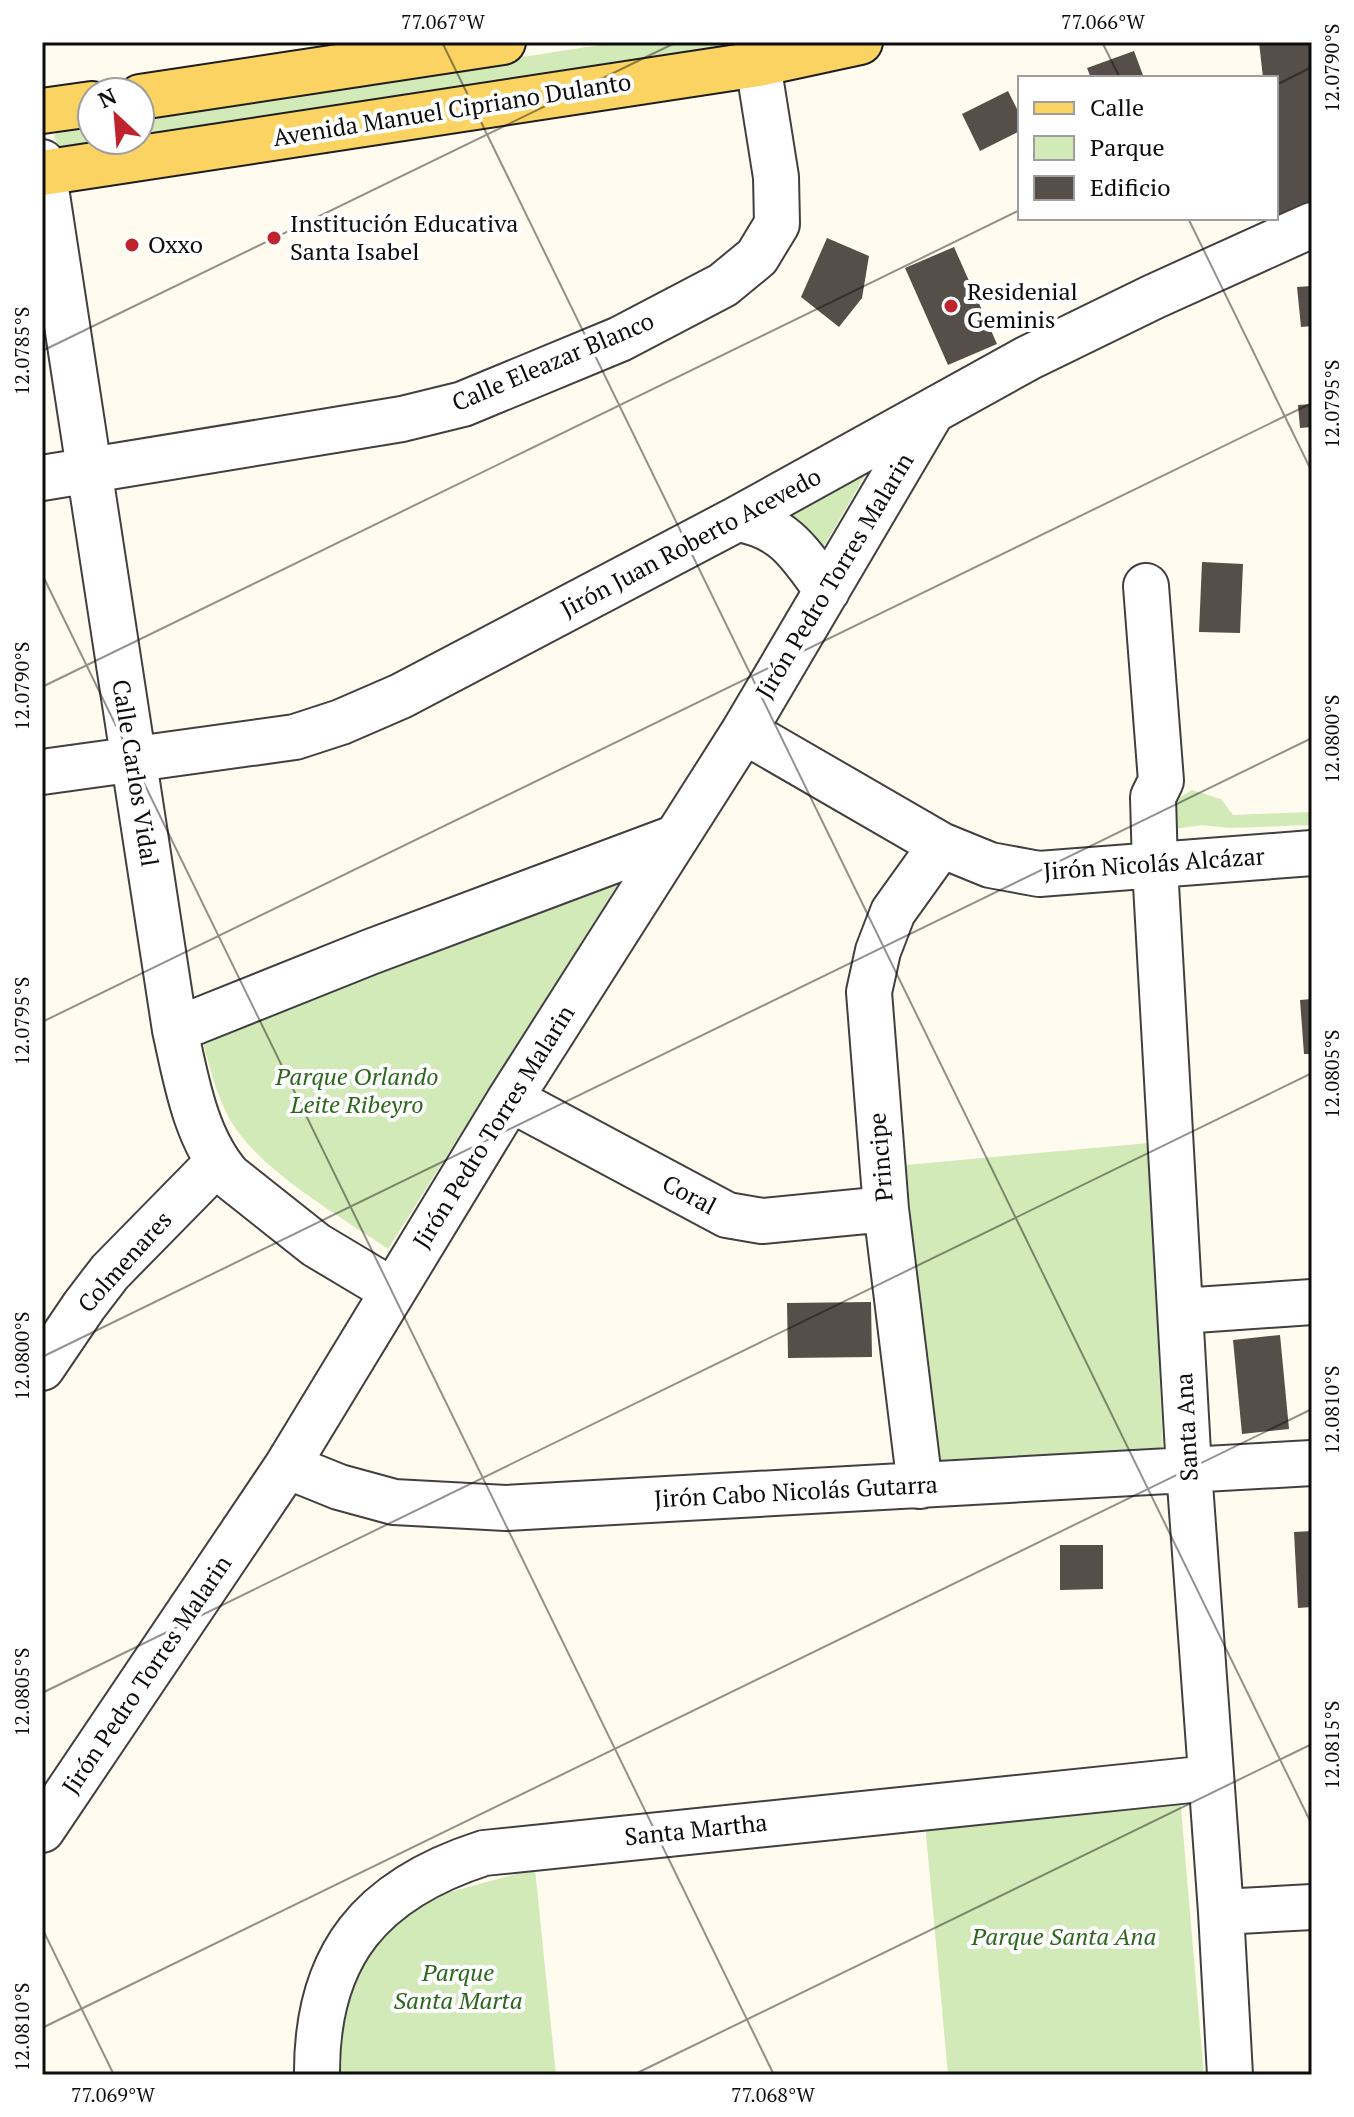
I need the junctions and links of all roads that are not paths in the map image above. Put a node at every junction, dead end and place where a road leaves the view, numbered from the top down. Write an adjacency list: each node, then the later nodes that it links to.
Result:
1 (503, 42): 4 (main road)
2 (860, 42): 3 (main road, Avenida Manuel Cipriano Dulanto)
3 (758, 64): 7 (main road, Avenida Manuel Cipriano Dulanto); 10 (street, Calle Eleazar Blanco)
4 (156, 95)
5 (76, 106): 6 (main road)
6 (42, 111)
7 (42, 169): 10 (street, Calle Carlos Vidal)
8 (1312, 225): 9 (street, Jirón Juan Roberto Acevedo)
9 (930, 415): 12 (street, Jirón Juan Roberto Acevedo); 14 (street, Jirón Pedro Torres Malarin)
10 (88, 471): 11 (street, Calle Eleazar Blanco); 16 (street, Calle Carlos Vidal)
11 (42, 478)
12 (737, 519): 14 (street); 16 (street, Jirón Juan Roberto Acevedo)
13 (1146, 586): 21 (street, Santa Ana)
14 (827, 591): 15 (street, Jirón Pedro Torres Malarin)
15 (744, 731): 18 (street, Jirón Pedro Torres Malarin); 19 (street, Jirón Nicolás Alcázar)
16 (133, 758): 17 (street, Jirón Juan Roberto Acevedo); 22 (street, Calle Carlos Vidal)
17 (42, 772)
18 (674, 838): 22 (street); 23 (street, Jirón Pedro Torres Malarin)
19 (941, 845): 21 (street, Jirón Nicolás Alcázar); 25 (street, Principe)
20 (1312, 853): 21 (street, Jirón Nicolás Alcázar)
21 (1155, 867): 28 (street, Santa Ana)
22 (175, 1030): 24 (street, Calle Carlos Vidal)
23 (510, 1099): 25 (street, Coral); 26 (street, Jirón Pedro Torres Malarin)
24 (217, 1163): 26 (street, Calle Carlos Vidal); 29 (street, Colmenares)
25 (886, 1209): 33 (street, Principe)
26 (393, 1291): 31 (street, Jirón Pedro Torres Malarin)
27 (1312, 1302): 28 (street)
28 (1181, 1311): 32 (street, Santa Ana)
29 (42, 1368)
30 (1312, 1463): 32 (street, Jirón Cabo Nicolás Gutarra)
31 (287, 1466): 33 (street, Jirón Cabo Nicolás Gutarra); 35 (street, Jirón Pedro Torres Malarin)
32 (1189, 1470): 33 (street, Jirón Cabo Nicolás Gutarra); 34 (street, Santa Ana)
33 (920, 1486)
34 (1210, 1778): 37 (street, Santa Ana); 38 (street, Santa Martha)
35 (42, 1830)
36 (1312, 1907): 37 (street)
37 (1221, 1912): 39 (street, Santa Ana)
38 (317, 2075)
39 (1230, 2075)

